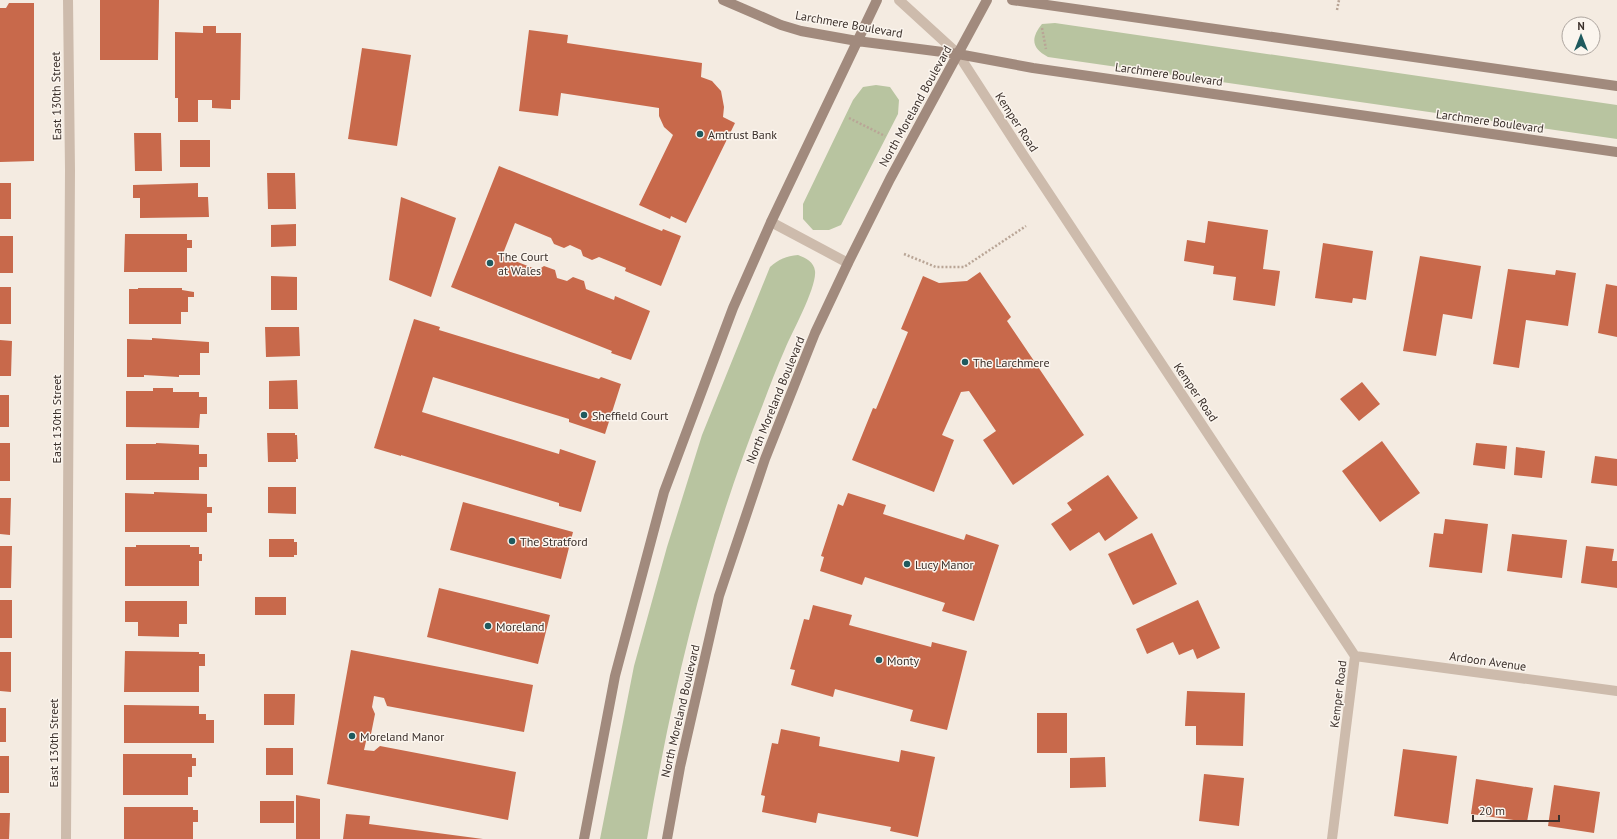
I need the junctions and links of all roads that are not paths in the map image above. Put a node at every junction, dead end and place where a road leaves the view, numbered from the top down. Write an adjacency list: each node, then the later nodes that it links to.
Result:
1 (68, 0): 15 (street, East 130th Street)
2 (723, 0): 7 (main road, Larchmere Boulevard)
3 (877, 0): 7 (main road)
4 (899, 0): 8 (street, Kemper Road)
5 (988, 0): 8 (main road, North Moreland Boulevard)
6 (1012, 0): 9 (main road)
7 (857, 41): 8 (main road, Larchmere Boulevard); 11 (main road)
8 (958, 54): 10 (main road, Larchmere Boulevard); 12 (main road, North Moreland Boulevard); 13 (street, Kemper Road)
9 (1617, 86)
10 (1617, 152)
11 (771, 222): 12 (street); 16 (main road)
12 (848, 263): 17 (main road, North Moreland Boulevard)
13 (1355, 656): 14 (street, Ardoon Avenue); 18 (street, Kemper Road)
14 (1617, 691)
15 (66, 839)
16 (584, 839)
17 (668, 839)
18 (1332, 839)

